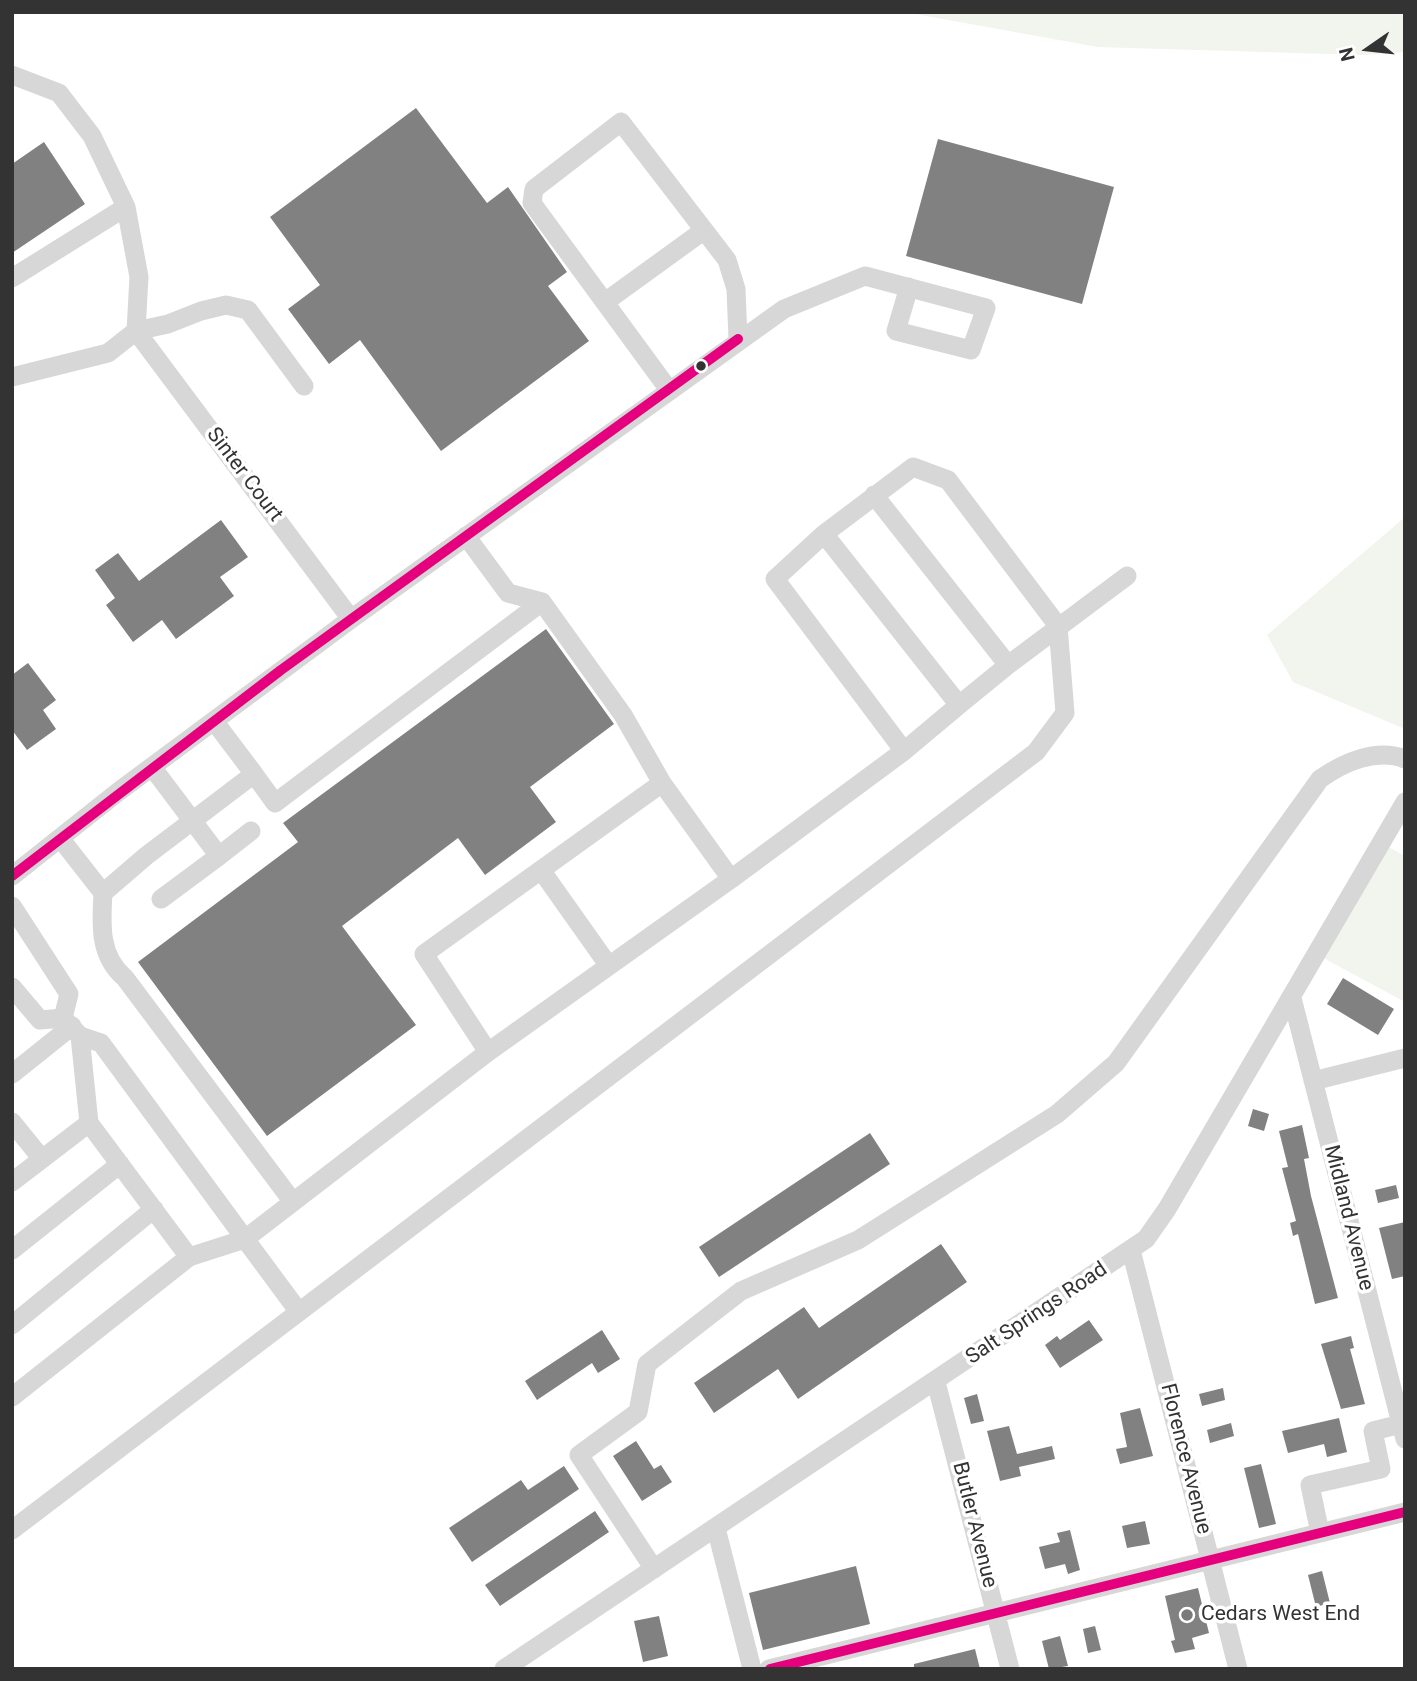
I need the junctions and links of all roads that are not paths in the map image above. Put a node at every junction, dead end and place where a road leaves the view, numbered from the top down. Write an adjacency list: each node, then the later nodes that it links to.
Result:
1 (12, 75): 2 (street)
2 (125, 207): 4 (street); 7 (street)
3 (703, 231): 6 (street); 6 (street); 8 (street)
4 (12, 278)
5 (909, 287): 5 (street); 8 (street)
6 (606, 302): 11 (street)
7 (136, 331): 9 (street); 10 (street); 17 (street, Sinter Court)
8 (738, 339): 11 (street)
9 (12, 377)
10 (304, 386)
11 (668, 390): 14 (street)
12 (874, 495): 13 (street); 18 (street); 19 (street)
13 (824, 534): 20 (street); 22 (street)
14 (466, 536): 16 (street); 17 (street)
15 (1126, 576): 18 (street)
16 (542, 602): 25 (street); 26 (street)
17 (351, 619): 21 (street)
18 (1058, 626): 19 (street); 57 (street)
19 (1009, 665): 20 (street)
20 (959, 705): 22 (street)
21 (214, 721): 24 (street); 25 (street)
22 (904, 751): 34 (street)
23 (1405, 759): 67 (street)
24 (152, 767): 28 (street); 30 (street)
25 (254, 775): 28 (street)
26 (662, 783): 32 (street); 34 (street)
27 (1405, 802): 40 (street, Salt Springs Road)
28 (193, 820): 31 (street); 35 (street)
29 (251, 831): 31 (street)
30 (60, 838): 33 (street); 35 (street)
31 (219, 856): 36 (street)
32 (541, 870): 38 (street); 42 (street)
33 (12, 876)
34 (731, 879): 38 (street)
35 (103, 893): 51 (street)
36 (161, 899)
37 (12, 906): 41 (street)
38 (609, 966): 42 (street)
39 (12, 987): 41 (street)
40 (1292, 998): 45 (street, Midland Avenue); 55 (street, Salt Springs Road)
41 (72, 1027): 44 (street); 47 (street); 53 (street)
42 (488, 1052): 51 (street)
43 (1405, 1058): 45 (street)
44 (12, 1074)
45 (1313, 1081): 61 (street, Midland Avenue)
46 (12, 1122): 48 (street)
47 (89, 1123): 48 (street); 49 (street)
48 (42, 1159): 50 (street)
49 (120, 1164): 52 (street); 54 (street)
50 (12, 1182)
51 (293, 1202): 53 (street)
52 (154, 1209): 56 (street); 58 (street)
53 (245, 1239): 56 (street); 57 (street)
54 (12, 1250)
55 (1131, 1250): 59 (street, Salt Springs Road); 66 (street, Florence Avenue)
56 (189, 1256): 60 (street)
57 (299, 1312): 64 (street)
58 (12, 1325)
59 (936, 1382): 63 (street, Salt Springs Road); 68 (street, Butler Avenue)
60 (12, 1397)
61 (1403, 1432): 65 (street)
62 (1405, 1512): 65 (street)
63 (716, 1528): 67 (street, Salt Springs Road); 70 (street)
64 (12, 1530)
65 (1320, 1533): 66 (street)
66 (1211, 1560): 68 (street); 73 (street, Florence Avenue)
67 (654, 1569): 69 (street, Salt Springs Road)
68 (996, 1613): 71 (street); 72 (street, Butler Avenue)
69 (504, 1669)
70 (752, 1669)
71 (769, 1669)
72 (1010, 1669)
73 (1238, 1669)

